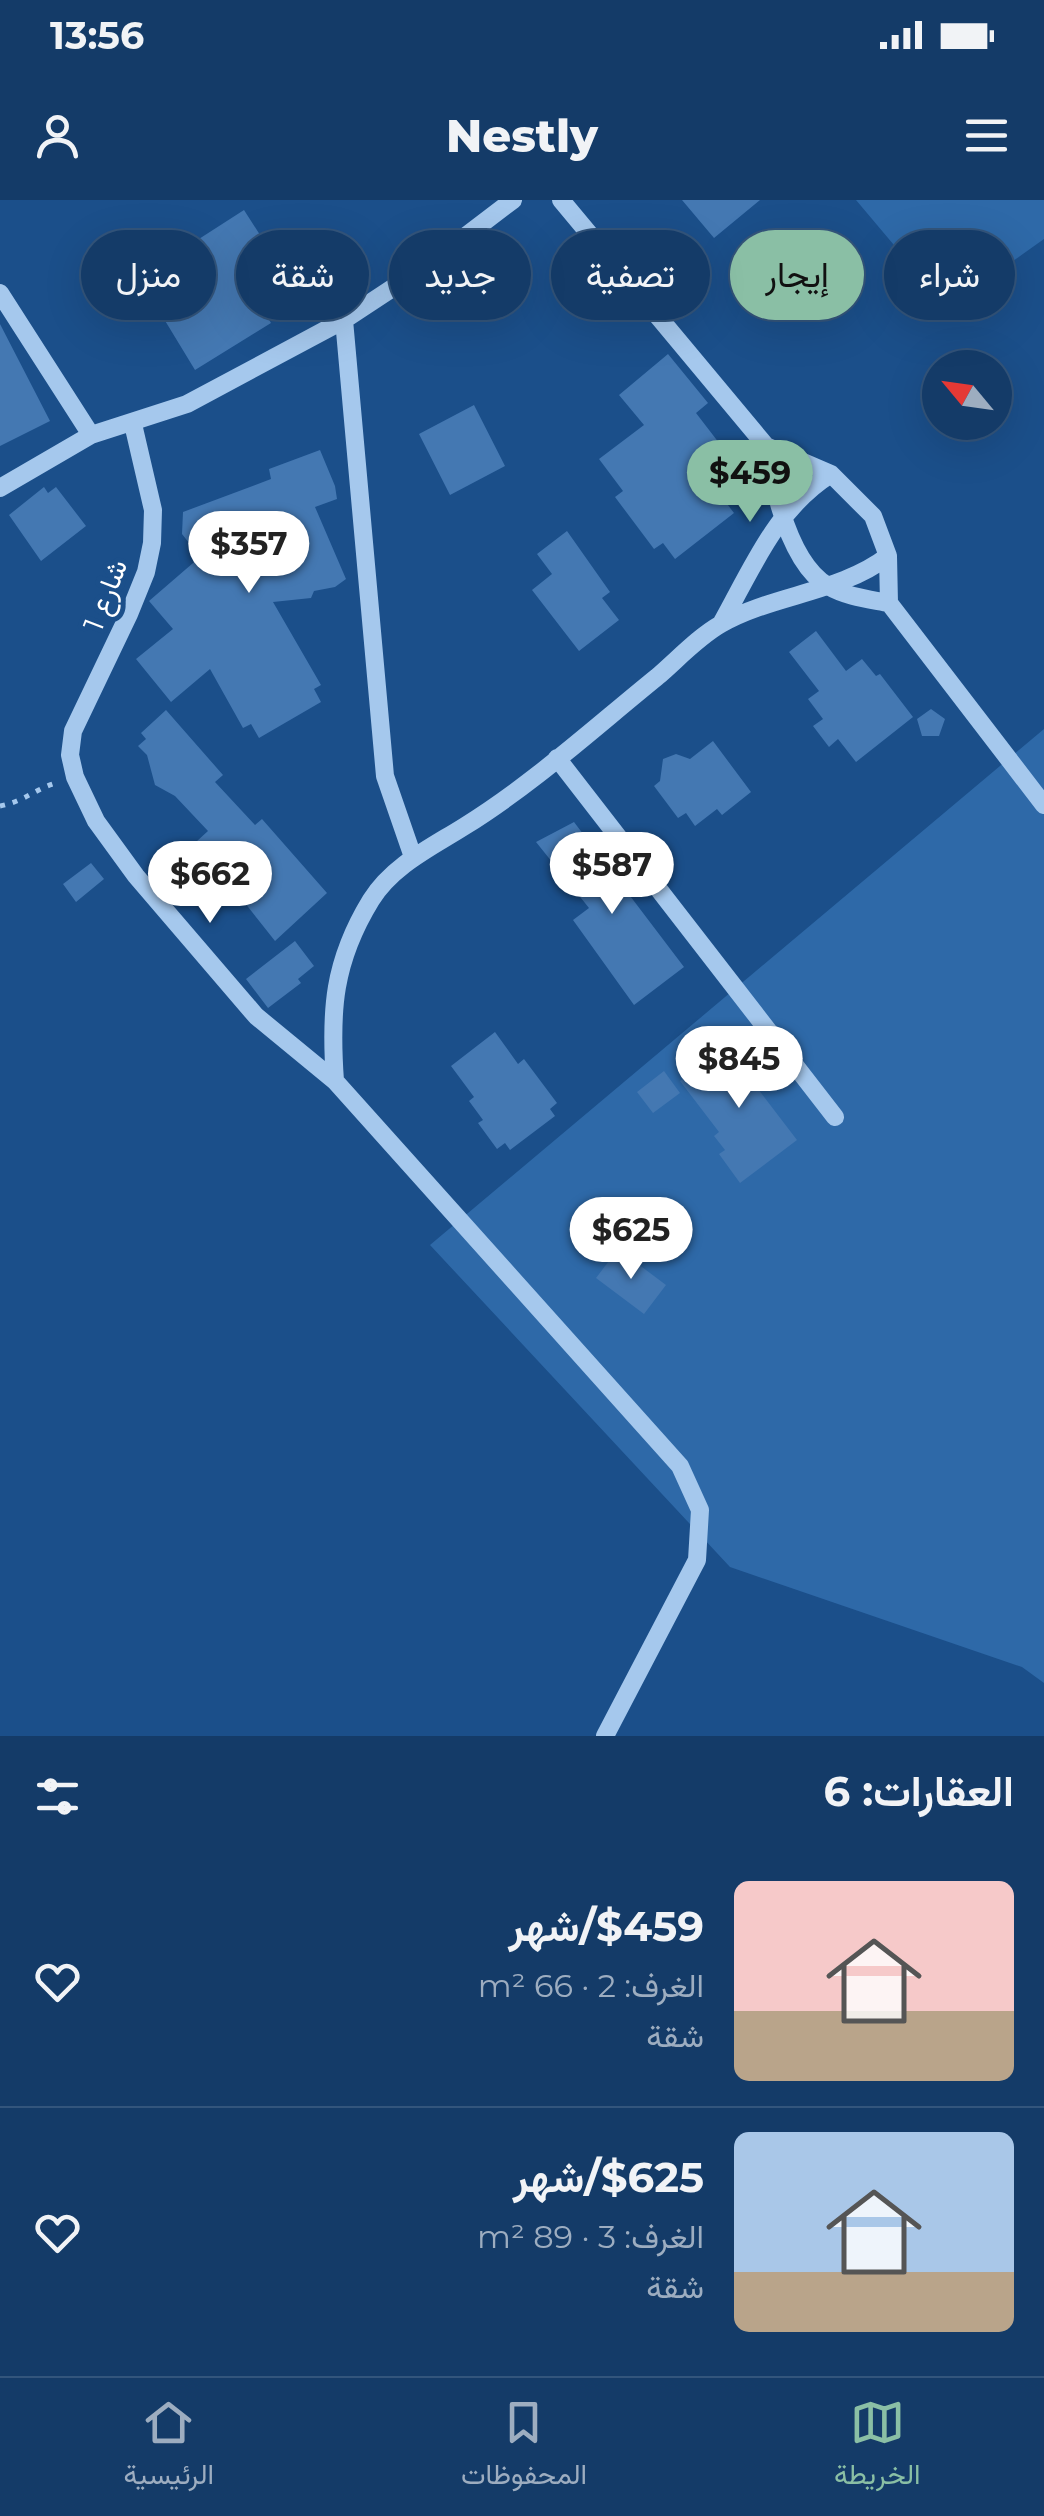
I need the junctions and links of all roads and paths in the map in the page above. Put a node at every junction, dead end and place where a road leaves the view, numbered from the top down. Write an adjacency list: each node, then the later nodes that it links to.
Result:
1 (513, 200): 4 (street)
2 (561, 200): 8 (street)
3 (0, 294): 7 (street)
4 (369, 304)
5 (344, 320): 6 (street); 20 (street)
6 (133, 424): 7 (street); 17 (street, شارع 1)
7 (91, 436): 10 (street)
8 (766, 446): 9 (street); 11 (street)
9 (831, 474): 11 (street); 12 (street)
10 (0, 488)
11 (781, 518): 13 (street); 15 (street)
12 (888, 556): 13 (street); 14 (street)
13 (824, 584): 14 (street); 15 (street)
14 (889, 603): 18 (street)
15 (721, 624): 16 (street)
16 (557, 758): 20 (street); 22 (street)
17 (75, 777): 19 (path); 21 (street)
18 (1044, 805)
19 (0, 806)
20 (412, 857): 21 (street)
21 (335, 1082): 23 (street)
22 (836, 1117)
23 (605, 1736)

